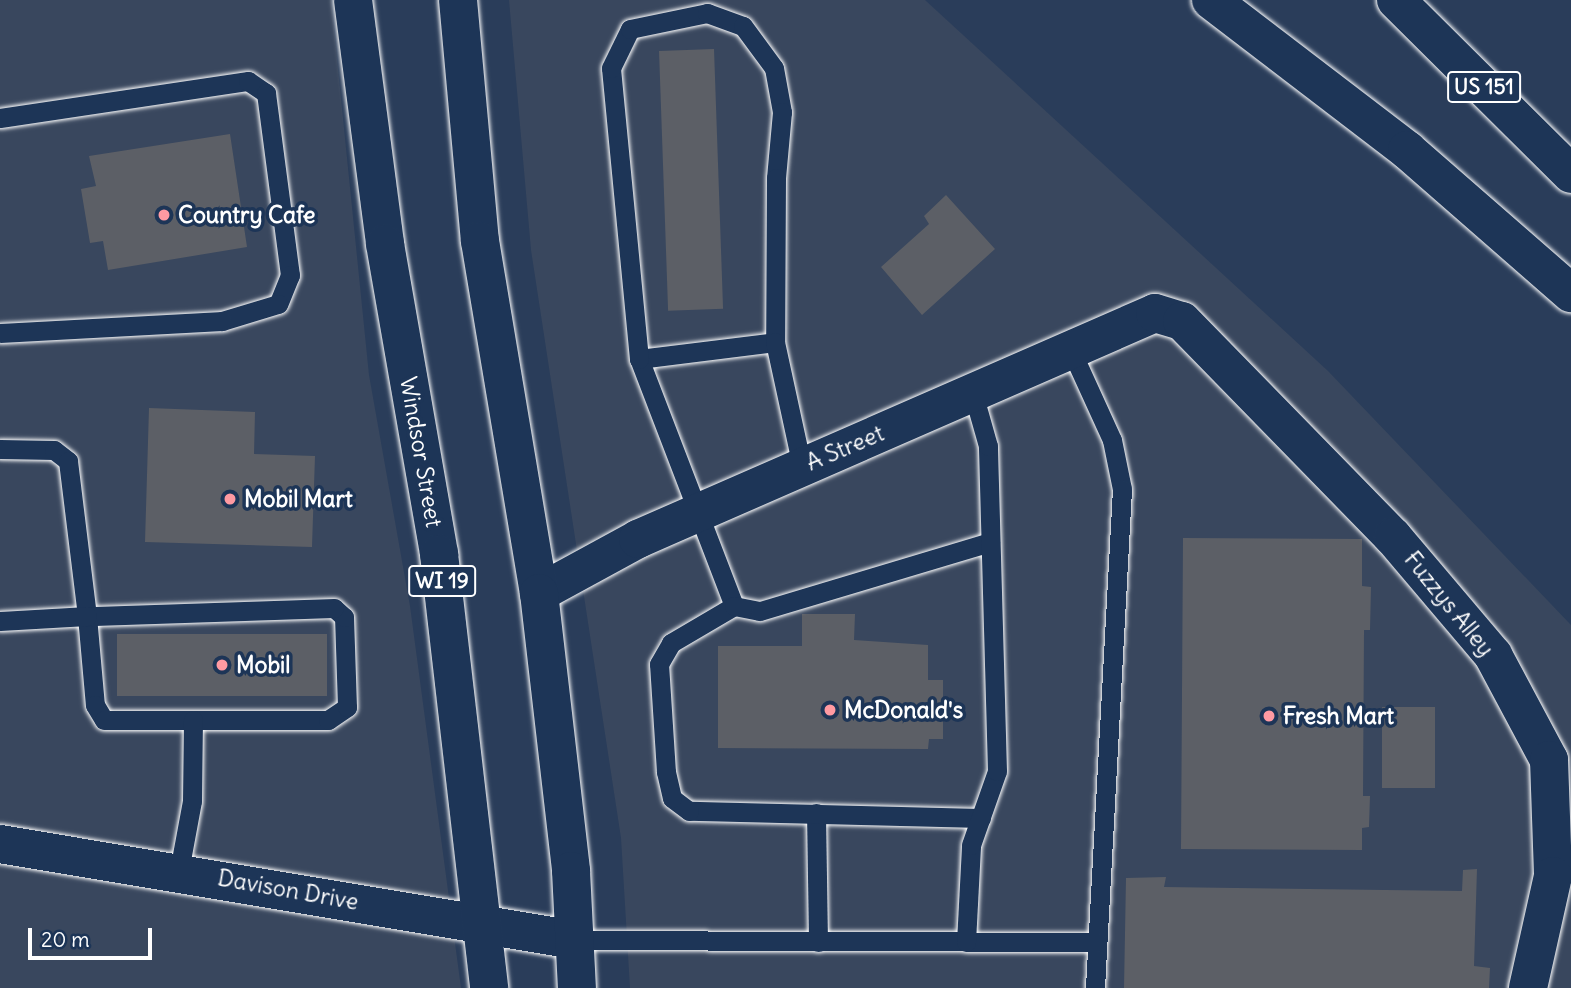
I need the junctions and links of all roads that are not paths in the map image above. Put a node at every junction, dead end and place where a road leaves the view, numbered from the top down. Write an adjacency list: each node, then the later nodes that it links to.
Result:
1 (354, 0): 27 (main road, Windsor Street / WI 19)
2 (458, 0): 18 (main road)
3 (1211, 0): 7 (main road)
4 (1396, 0): 6 (main road, US 151)
5 (0, 118): 9 (lane)
6 (1571, 174)
7 (1571, 293)
8 (1155, 313): 11 (main road, A Street); 35 (main road, Fuzzys Alley)
9 (0, 332)
10 (775, 342): 12 (lane); 12 (lane); 15 (lane)
11 (1071, 350): 13 (main road, A Street); 31 (lane)
12 (639, 359): 16 (lane)
13 (973, 393): 15 (main road, A Street); 17 (lane)
14 (0, 449): 20 (lane)
15 (802, 467): 16 (main road, A Street)
16 (695, 513): 18 (main road, A Street); 19 (lane)
17 (990, 542): 19 (lane); 24 (lane)
18 (539, 593): 28 (main road)
19 (734, 606): 23 (lane)
20 (87, 616): 21 (lane); 22 (lane); 22 (lane)
21 (0, 621)
22 (193, 720): 26 (lane)
23 (816, 813): 24 (lane); 29 (lane)
24 (981, 818): 30 (lane)
25 (0, 844): 26 (main road, Davison Drive)
26 (179, 871): 27 (main road, Davison Drive)
27 (482, 922): 28 (main road, Davison Drive); 32 (main road, Windsor Street / WI 19)
28 (575, 940): 29 (lane); 33 (main road)
29 (818, 942): 30 (lane)
30 (965, 942): 31 (lane)
31 (1097, 942): 34 (lane)
32 (489, 988)
33 (577, 988)
34 (1095, 988)
35 (1528, 988)

